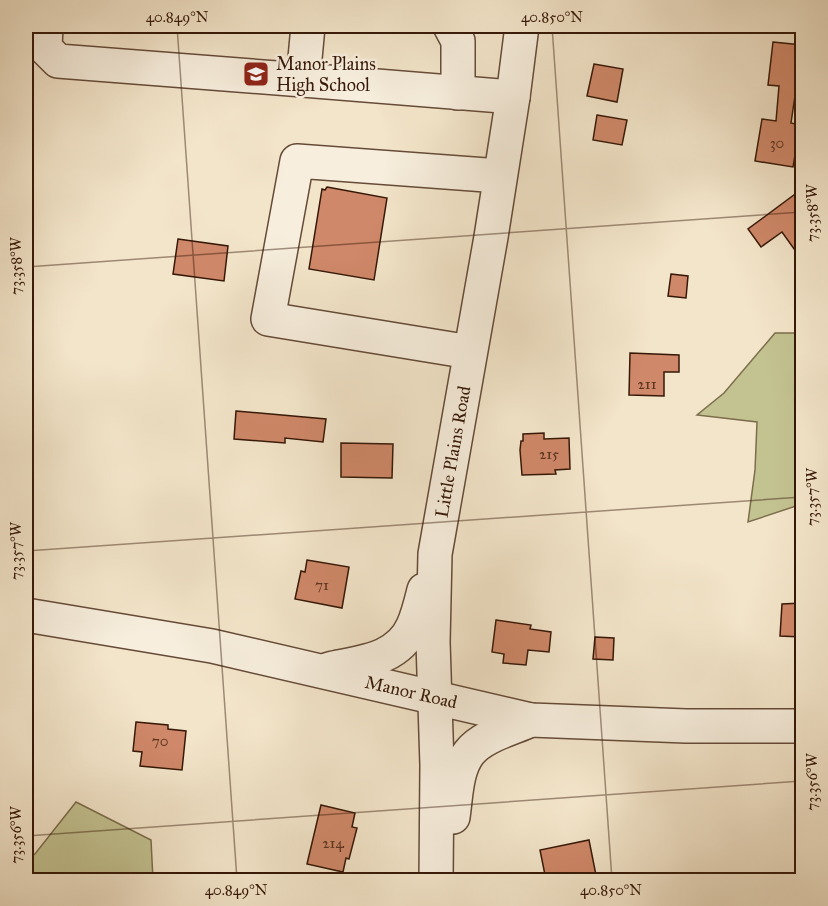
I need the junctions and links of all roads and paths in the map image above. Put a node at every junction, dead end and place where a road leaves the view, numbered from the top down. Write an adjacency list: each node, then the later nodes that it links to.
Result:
1 (46, 26): 5 (street)
2 (308, 26): 5 (street)
3 (450, 26): 6 (street)
4 (522, 26): 7 (street, Little Plains Road)
5 (303, 80): 6 (street)
6 (458, 93): 7 (street)
7 (513, 97): 8 (street, Little Plains Road)
8 (500, 176): 9 (street, Little Plains Road); 9 (street)
9 (470, 352): 10 (street, Little Plains Road)
10 (435, 554): 12 (street); 13 (street, Little Plains Road)
11 (26, 615): 12 (street, Manor Road)
12 (319, 672): 13 (street, Manor Road)
13 (435, 699): 14 (street, Manor Road); 16 (street, Little Plains Road)
14 (531, 720): 15 (street, Manor Road); 16 (street)
15 (802, 726)
16 (439, 880)

